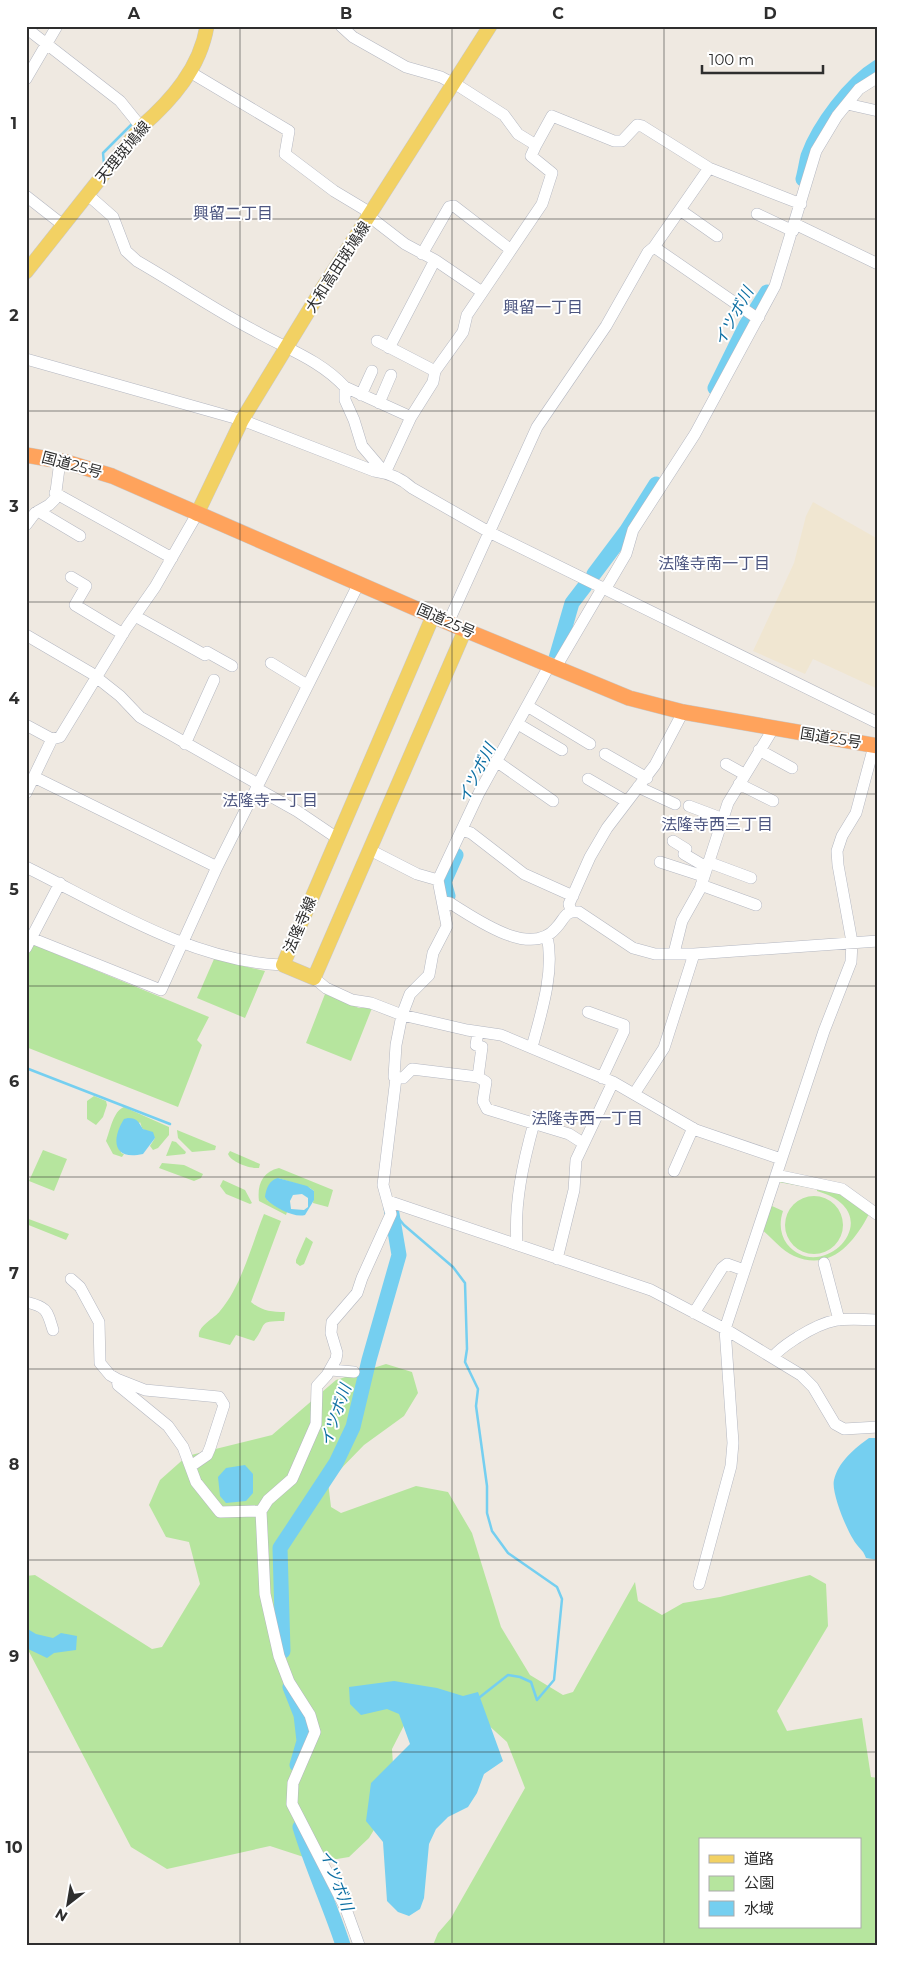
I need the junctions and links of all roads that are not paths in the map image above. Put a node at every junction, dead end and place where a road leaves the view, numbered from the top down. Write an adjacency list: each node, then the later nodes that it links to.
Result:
1 (58, 26): 6 (street)
2 (207, 26): 7 (main road, 天理斑鳩線)
3 (341, 26): 10 (street)
4 (490, 26): 10 (main road, 大和高田斑鳩線)
5 (26, 28): 6 (street)
6 (45, 44): 9 (street); 13 (street)
7 (190, 72): 13 (main road, 天理斑鳩線); 21 (street)
8 (878, 77): 11 (street)
9 (26, 79)
10 (454, 83): 14 (street); 21 (main road, 大和高田斑鳩線)
11 (847, 104): 12 (street); 18 (street)
12 (878, 111)
13 (139, 124): 16 (main road, 天理斑鳩線)
14 (536, 145): 15 (street); 26 (street)
15 (709, 168): 18 (street); 19 (street)
16 (88, 195): 22 (main road, 天理斑鳩線); 34 (street)
17 (26, 196): 22 (street)
18 (797, 203): 23 (street)
19 (680, 210): 24 (street); 25 (street)
20 (757, 214): 23 (street)
21 (370, 217): 27 (street); 34 (main road, 大和高田斑鳩線)
22 (60, 223): 30 (main road, 天理斑鳩線)
23 (790, 227): 29 (street); 32 (street)
24 (717, 236)
25 (654, 248): 32 (street); 52 (street)
26 (511, 250): 27 (street); 31 (street)
27 (422, 254): 28 (street)
28 (435, 260): 31 (street); 35 (street)
29 (878, 264)
30 (26, 272)
31 (482, 292): 38 (street)
32 (754, 315): 57 (street)
33 (377, 342): 35 (street)
34 (286, 347): 40 (street); 44 (main road, 大和高田斑鳩線)
35 (389, 348): 38 (street)
36 (26, 359): 44 (street)
37 (372, 371): 41 (street)
38 (435, 371): 43 (street)
39 (391, 375): 42 (street)
40 (345, 387): 41 (street); 47 (street)
41 (361, 395): 42 (street)
42 (379, 403): 43 (street)
43 (411, 417): 47 (street)
44 (242, 420): 47 (street); 50 (main road, 大和高田斑鳩線)
45 (26, 454): 46 (highway, 国道25号)
46 (60, 461): 48 (street); 50 (highway, 国道25号)
47 (385, 473): 52 (street)
48 (55, 493): 49 (street); 54 (street)
49 (38, 511): 51 (street); 53 (street)
50 (196, 514): 54 (street); 56 (highway, 国道25号)
51 (26, 525)
52 (489, 532): 57 (street); 60 (street)
53 (80, 536)
54 (172, 558): 58 (street)
55 (71, 577): 62 (street)
56 (359, 583): 59 (highway, 国道25号); 69 (street)
57 (604, 587): 66 (street); 72 (street)
58 (135, 616): 62 (street); 65 (street)
59 (433, 616): 60 (highway, 国道25号); 100 (main road, 法隆寺線)
60 (448, 623): 61 (highway, 国道25号)
61 (465, 630): 66 (highway, 国道25号); 102 (main road)
62 (123, 634): 67 (street)
63 (26, 635): 67 (street)
64 (271, 663): 69 (street)
65 (232, 666)
66 (552, 667): 70 (street); 71 (highway, 国道25号)
67 (96, 677): 76 (street); 77 (street)
68 (214, 680): 77 (street)
69 (307, 684): 90 (street)
70 (531, 708): 74 (street); 78 (street)
71 (683, 712): 75 (highway, 国道25号); 87 (street)
72 (878, 723)
73 (26, 725): 76 (street)
74 (520, 726): 80 (street); 83 (street)
75 (773, 729): 79 (highway, 国道25号); 81 (street)
76 (52, 739): 86 (street)
77 (185, 744): 90 (street)
78 (590, 744)
79 (876, 746): 116 (street)
80 (562, 750)
81 (759, 750): 85 (street); 88 (street)
82 (605, 754): 87 (street)
83 (499, 763): 93 (street); 99 (street)
84 (726, 764): 88 (street)
85 (792, 768)
86 (34, 777): 92 (street); 105 (street)
87 (647, 778): 91 (street)
88 (741, 778): 95 (street); 98 (street)
89 (588, 779): 94 (street)
90 (257, 786): 100 (street); 105 (street)
91 (638, 787): 94 (street); 96 (street)
92 (26, 793)
93 (553, 801)
94 (626, 801): 110 (street)
95 (774, 801)
96 (675, 804)
97 (689, 806): 98 (street)
98 (721, 818): 106 (street)
99 (464, 831): 108 (street); 110 (street)
100 (337, 838): 121 (main road, 法隆寺線)
101 (673, 842): 106 (street)
102 (370, 850): 108 (street); 122 (main road)
103 (660, 862): 106 (street)
104 (26, 867): 109 (street)
105 (217, 867): 118 (street)
106 (705, 872): 107 (street); 112 (street); 119 (street)
107 (751, 878)
108 (438, 880): 111 (street)
109 (60, 884): 117 (street); 118 (street)
110 (573, 896): 113 (street)
111 (444, 902): 114 (street); 124 (street)
112 (756, 905)
113 (570, 911): 114 (street); 119 (street)
114 (547, 936): 126 (street)
115 (878, 941): 116 (street)
116 (852, 942): 120 (street); 134 (street)
117 (28, 943): 118 (street)
118 (182, 944): 121 (street)
119 (674, 953): 120 (street)
120 (694, 954): 130 (street)
121 (283, 965): 122 (main road, 法隆寺線)
122 (314, 978): 124 (street)
123 (588, 1012): 129 (street)
124 (402, 1015): 125 (street); 128 (street)
125 (478, 1032): 126 (street); 127 (street)
126 (532, 1047): 129 (street)
127 (478, 1077): 128 (street); 131 (street)
128 (396, 1078): 137 (street)
129 (607, 1080): 130 (street); 133 (street)
130 (634, 1094): 132 (street)
131 (534, 1123): 133 (street); 139 (street)
132 (692, 1128): 134 (street); 135 (street)
133 (583, 1142): 140 (street)
134 (781, 1159): 136 (street)
135 (674, 1172)
136 (776, 1175): 138 (street); 142 (street)
137 (388, 1201): 139 (street); 151 (street)
138 (878, 1215)
139 (517, 1244): 140 (street)
140 (557, 1259): 145 (street)
141 (824, 1263): 146 (street)
142 (744, 1270): 145 (street); 148 (street)
143 (71, 1279): 153 (street)
144 (26, 1302): 149 (street)
145 (694, 1313): 148 (street)
146 (838, 1320): 147 (street); 150 (street)
147 (878, 1320)
148 (725, 1329): 150 (street); 157 (street)
149 (53, 1330)
150 (773, 1356): 154 (street)
151 (330, 1370): 152 (street); 156 (street)
152 (354, 1372)
153 (117, 1379): 155 (street); 155 (street)
154 (878, 1427)
155 (191, 1466): 156 (street)
156 (261, 1511): 158 (street)
157 (699, 1584)
158 (359, 1945)

